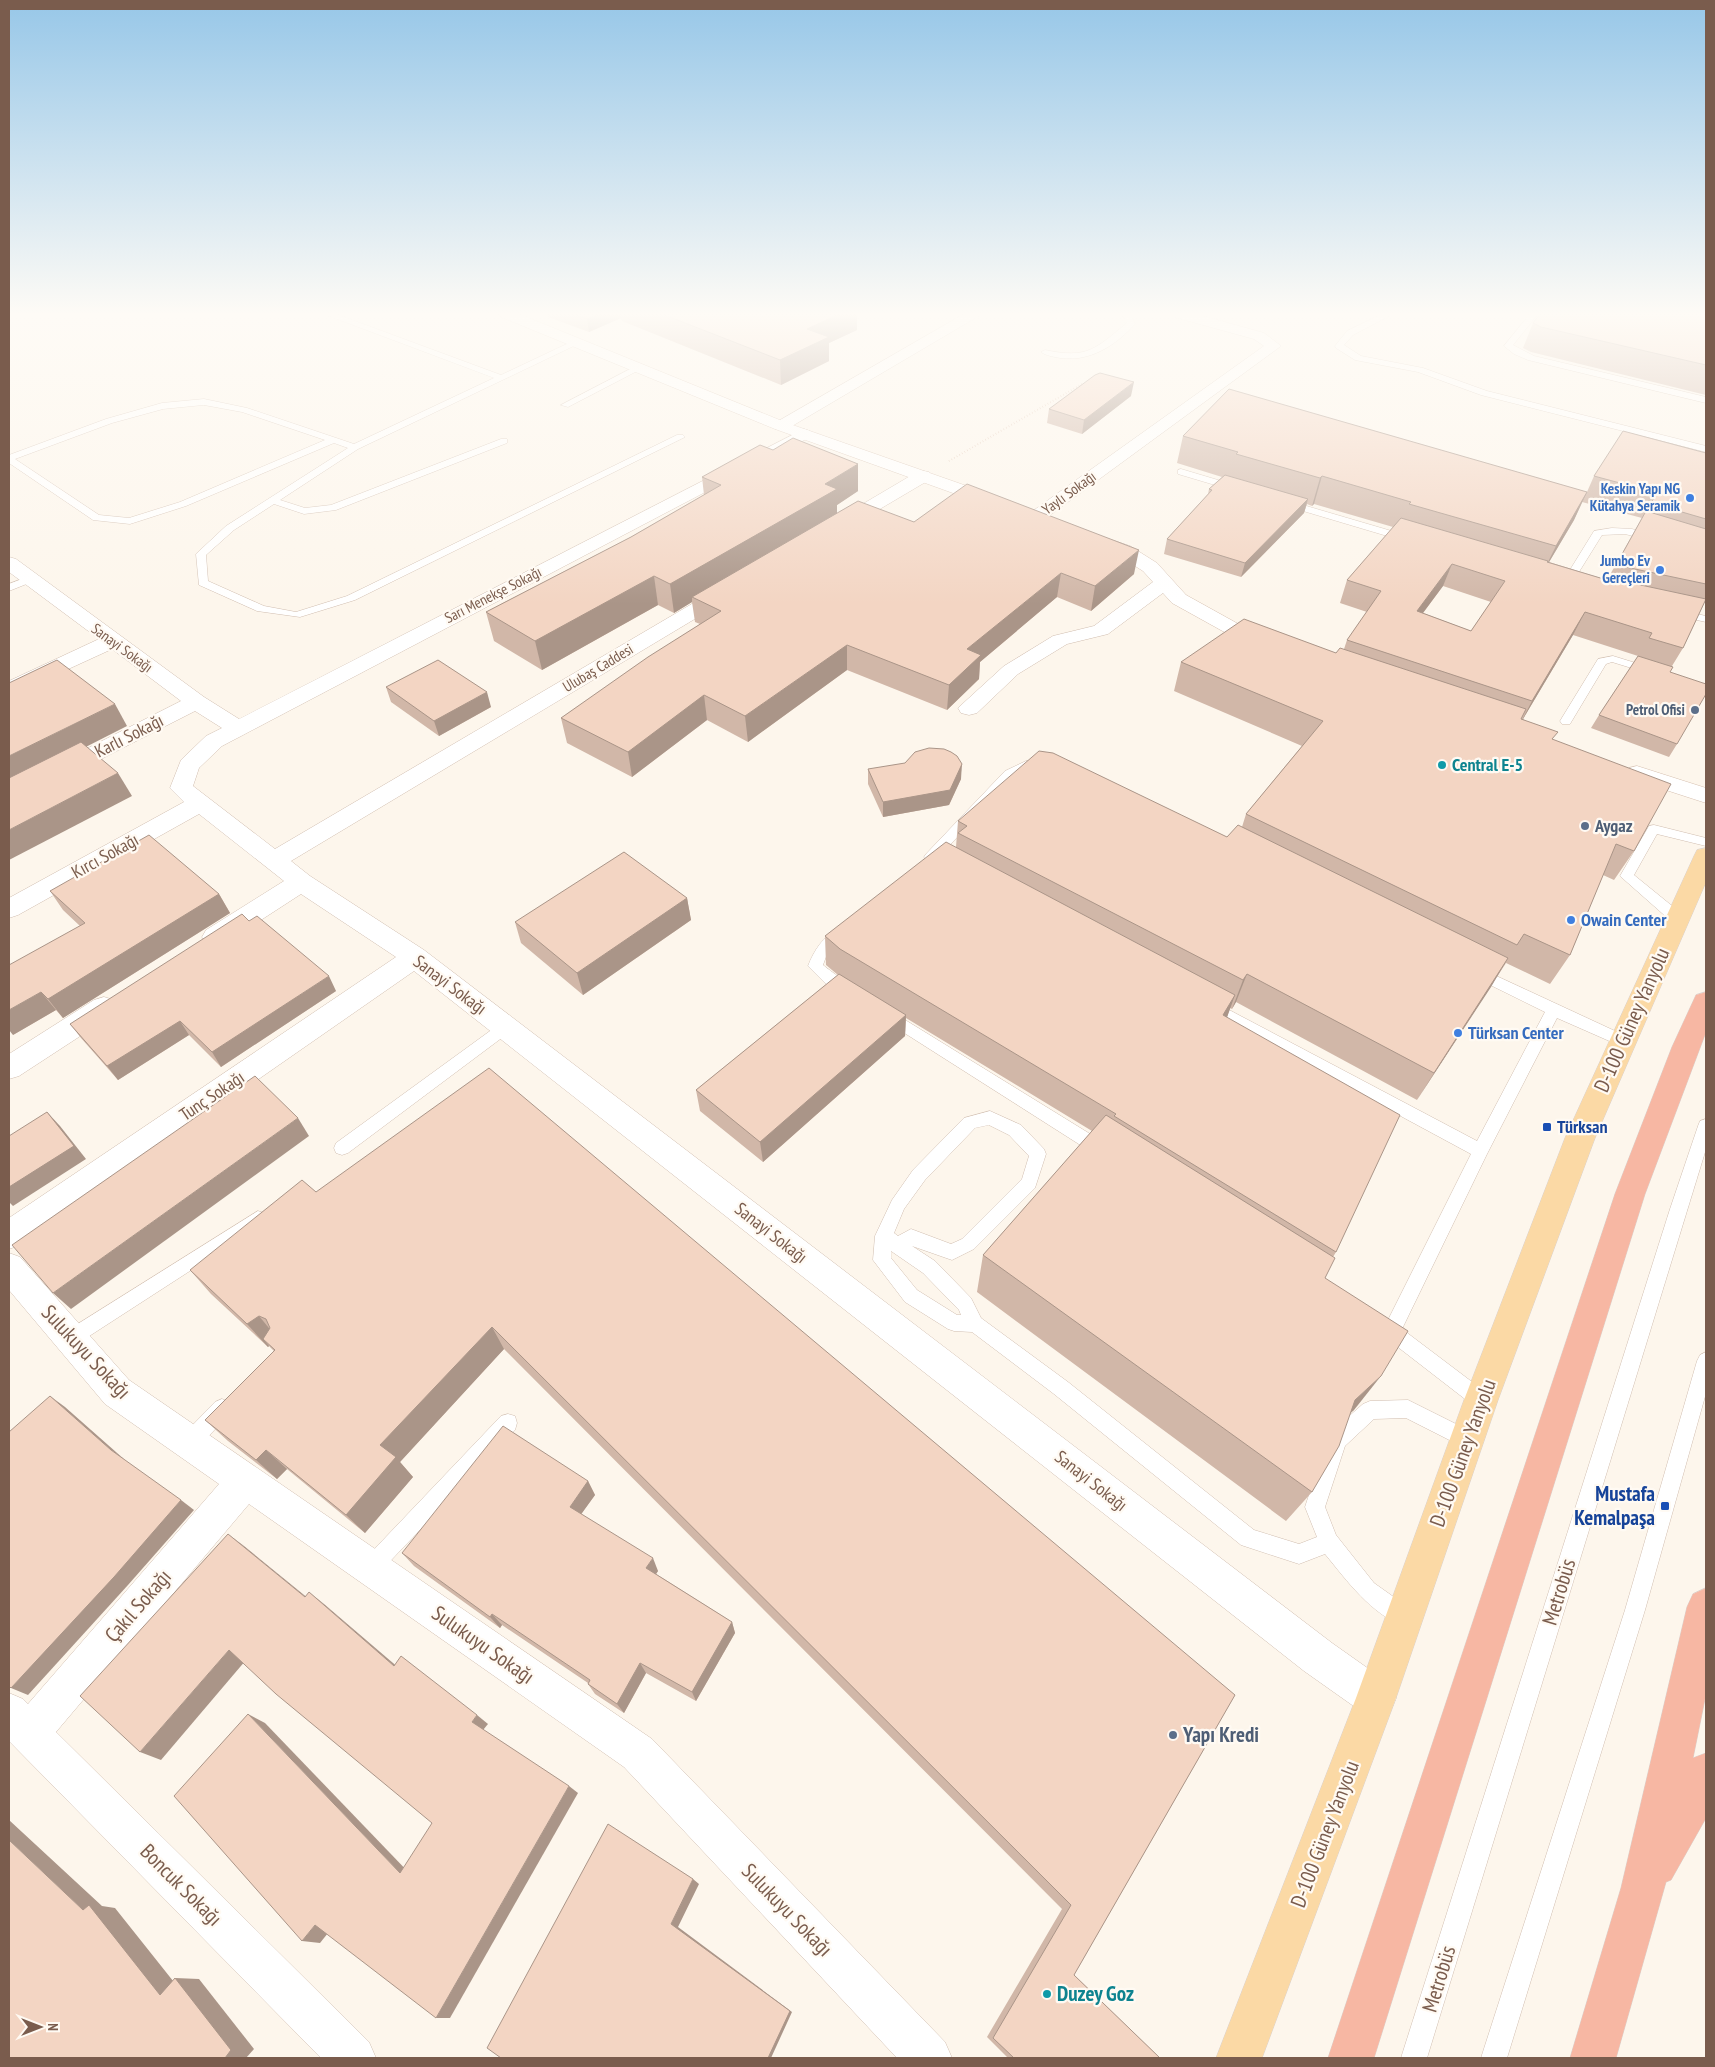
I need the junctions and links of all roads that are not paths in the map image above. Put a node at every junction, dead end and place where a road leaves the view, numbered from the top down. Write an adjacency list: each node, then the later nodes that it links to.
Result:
1 (146, 410): 15 (lane)
2 (245, 410): 11 (lane)
3 (432, 410): 13 (lane)
4 (743, 410): 8 (street)
5 (808, 410): 8 (street)
6 (1181, 410): 17 (street, Yaylı Sokağı)
7 (1553, 410): 14 (lane)
8 (781, 426): 9 (street)
9 (804, 434): 17 (street); 40 (street, Sarı Menekşe Sokağı)
10 (680, 437): 20 (lane)
11 (333, 440): 13 (lane); 15 (lane)
12 (504, 441): 20 (lane)
13 (355, 447): 20 (lane)
14 (1706, 449)
15 (9, 458)
16 (1181, 472): 18 (lane)
17 (923, 476): 21 (street)
18 (1247, 491)
19 (1275, 500): 23 (lane)
20 (274, 501)
21 (820, 536)
22 (1088, 537): 28 (street)
23 (1415, 541)
24 (1661, 541): 29 (lane)
25 (9, 564): 26 (street, Sanayi Sokağı)
26 (30, 579): 30 (lane); 33 (street, Sanayi Sokağı)
27 (744, 582): 49 (street, Ulubaş Caddesi)
28 (1164, 583): 34 (street); 38 (street)
29 (1565, 586)
30 (9, 588)
31 (1668, 611): 32 (lane)
32 (1706, 620)
33 (112, 641): 36 (street); 37 (street, Sanayi Sokağı)
34 (1281, 652)
35 (1661, 674): 39 (lane)
36 (9, 689)
37 (196, 702): 40 (street, Sanayi Sokağı); 45 (street, Karlı Sokağı)
38 (969, 708)
39 (1566, 721)
40 (238, 728): 41 (street, Sarı Menekşe Sokağı)
41 (189, 765): 46 (street, Sanayi Sokağı)
42 (1046, 765): 50 (lane)
43 (1615, 765): 44 (street)
44 (1706, 796)
45 (9, 797)
46 (201, 803): 49 (street, Sanayi Sokağı); 52 (street, Kırcı Sokağı)
47 (1706, 842): 53 (lane)
48 (1706, 856): 53 (main road, D-100 Güney Yanyolu)
49 (274, 860): 51 (street, Sanayi Sokağı)
50 (917, 869)
51 (301, 882): 55 (street); 56 (street, Sanayi Sokağı)
52 (9, 909)
53 (1677, 918): 65 (main road, D-100 Güney Yanyolu)
54 (850, 926): 59 (lane)
55 (192, 951)
56 (415, 957): 64 (street, Sanayi Sokağı); 72 (street, Tunç Sokağı)
57 (1465, 966): 63 (lane)
58 (126, 994): 66 (street)
59 (859, 998)
60 (1202, 1002): 69 (lane)
61 (1706, 1002): 97 (highway)
62 (876, 1008): 70 (lane)
63 (1554, 1010): 65 (lane); 69 (lane)
64 (506, 1028): 68 (lane); 90 (street, Sanayi Sokağı)
65 (1623, 1041): 81 (main road, D-100 Güney Yanyolu)
66 (9, 1068)
67 (1706, 1126): 98 (lane, Metrobüs)
68 (342, 1148)
69 (1480, 1151): 77 (lane)
70 (1118, 1160)
71 (272, 1209): 78 (lane)
72 (9, 1235)
73 (892, 1240): 73 (lane); 76 (lane); 76 (lane)
74 (9, 1267): 78 (street, Sulukuyu Sokağı)
75 (1376, 1321): 77 (lane)
76 (975, 1324): 86 (lane)
77 (1392, 1331): 81 (lane)
78 (71, 1338): 84 (street, Sulukuyu Sokağı)
79 (1706, 1361): 99 (lane)
80 (238, 1392): 84 (lane)
81 (1481, 1400): 83 (main road, D-100 Güney Yanyolu)
82 (508, 1423): 87 (lane)
83 (1467, 1440): 86 (lane); 89 (main road, D-100 Güney Yanyolu)
84 (190, 1442): 85 (street, Sulukuyu Sokağı)
85 (246, 1480): 87 (street, Sulukuyu Sokağı); 91 (street, Çakıl Sokağı)
86 (1329, 1542): 89 (lane)
87 (371, 1567): 95 (street, Sulukuyu Sokağı)
88 (1706, 1607): 93 (highway)
89 (1405, 1617): 90 (main road, D-100 Güney Yanyolu)
90 (1376, 1698): 96 (main road, D-100 Güney Yanyolu)
91 (19, 1722): 94 (street, Boncuk Sokağı)
92 (1706, 1773): 93 (highway)
93 (1643, 1888): 100 (highway)
94 (353, 2058)
95 (929, 2058)
96 (1239, 2058)
97 (1351, 2058)
98 (1414, 2058)
99 (1494, 2058)
100 (1593, 2058)

